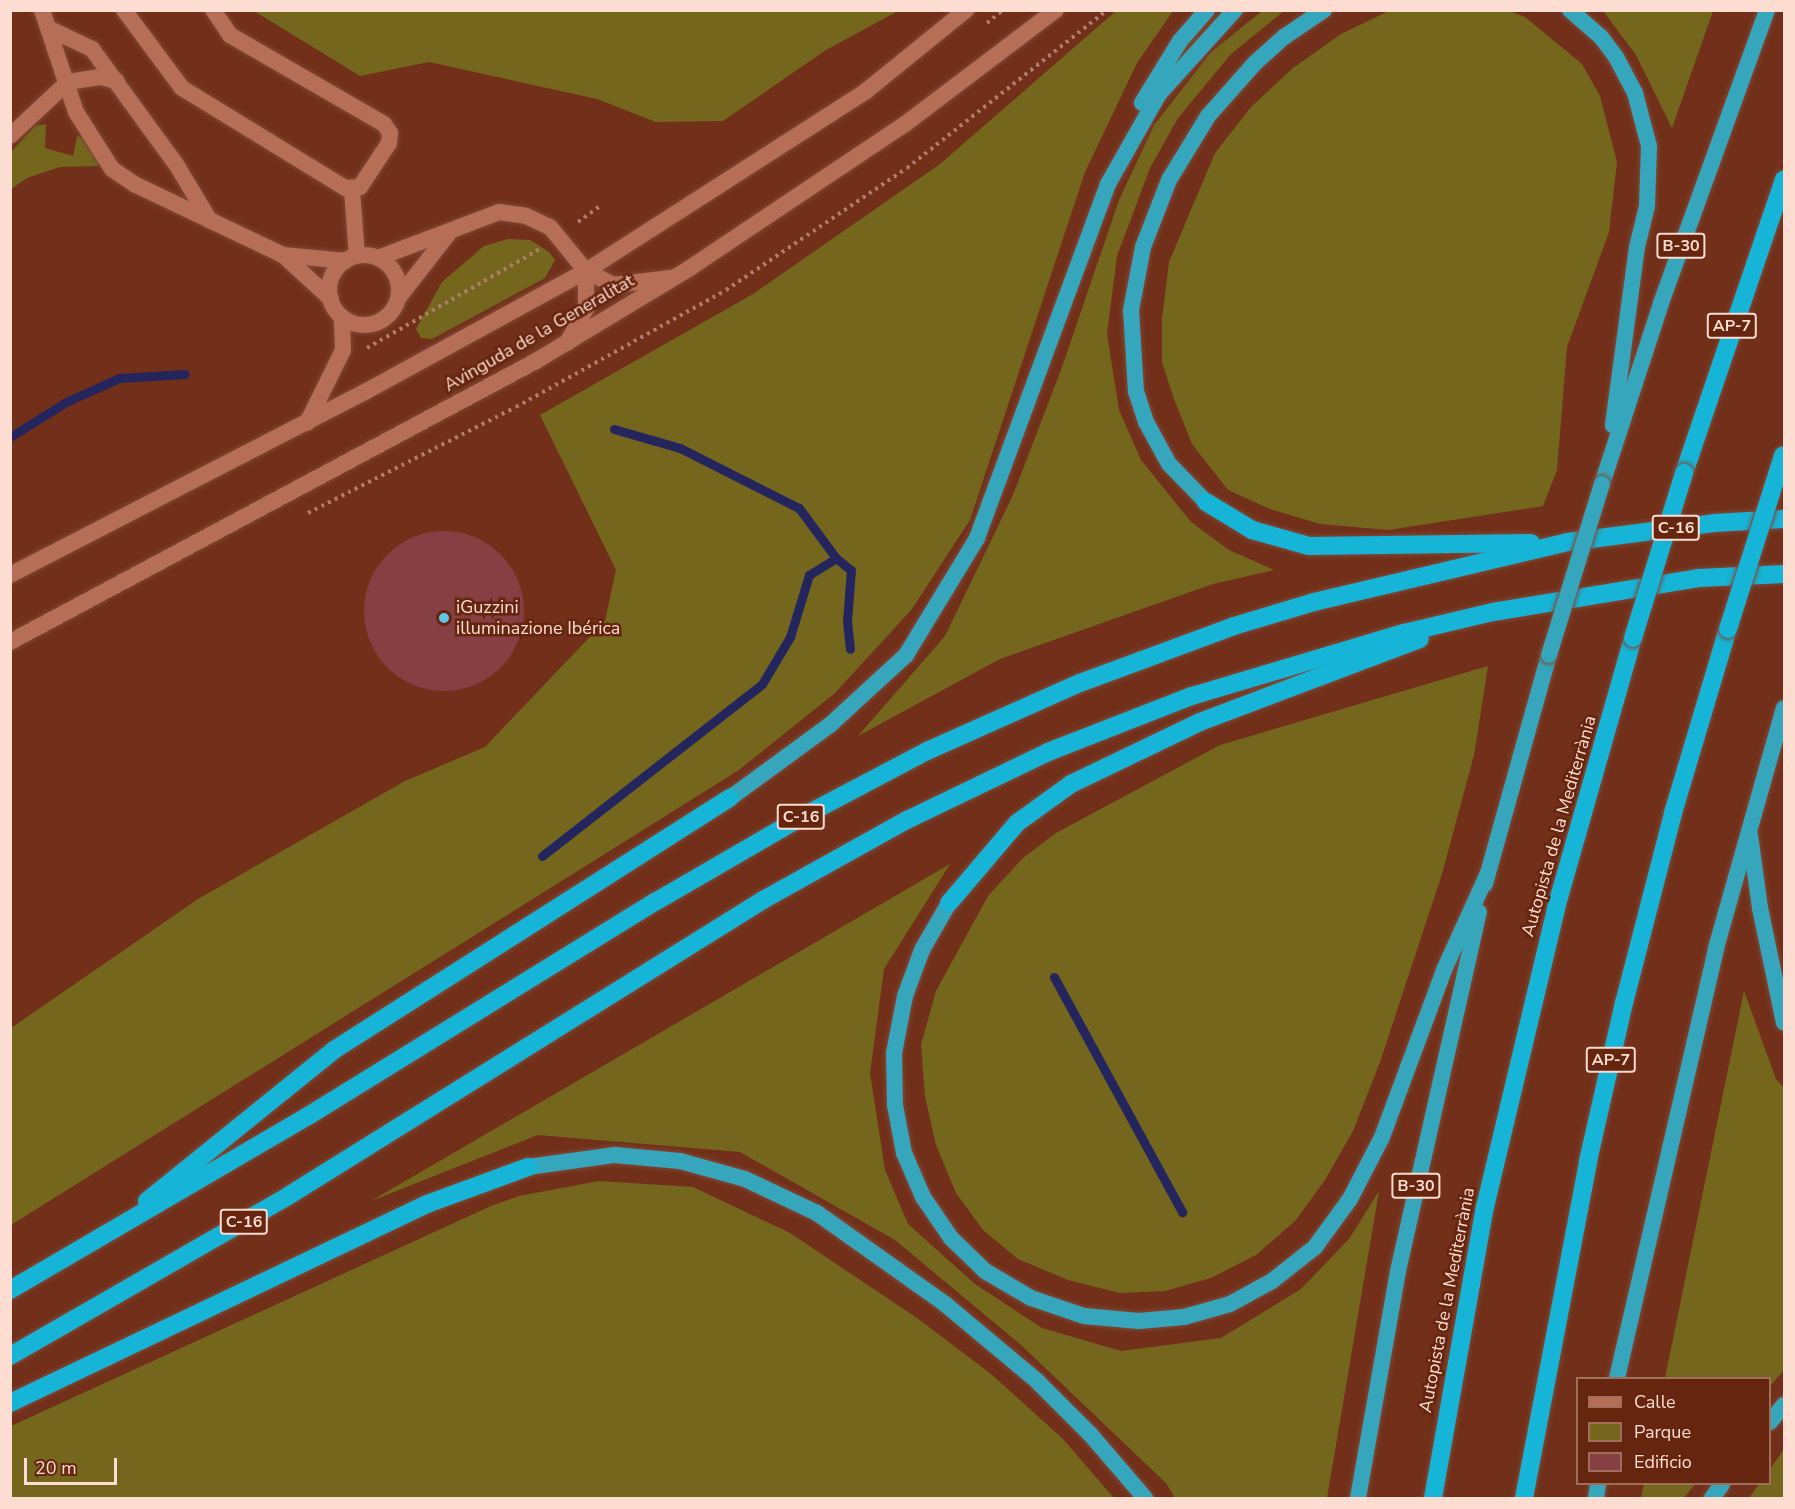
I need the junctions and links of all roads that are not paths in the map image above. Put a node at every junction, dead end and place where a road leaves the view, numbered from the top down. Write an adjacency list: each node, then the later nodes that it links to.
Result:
1 (42, 10): 11 (street)
2 (124, 10): 17 (street)
3 (213, 10): 17 (street)
4 (966, 10): 23 (street, Avinguda de la Generalitat)
5 (1056, 10): 24 (street, Avinguda de la Generalitat)
6 (1207, 10): 16 (highway)
7 (1235, 10): 16 (highway)
8 (1324, 10): 32 (highway)
9 (1570, 10): 31 (highway)
10 (1767, 10): 31 (highway, B-30)
11 (50, 29): 12 (street); 13 (street)
12 (117, 81): 13 (street); 18 (street)
13 (68, 82): 14 (street); 18 (street)
14 (10, 136)
15 (1785, 180): 56 (highway, Autopista de la Mediterrània / AP-7, bridge)
16 (1108, 184): 40 (highway)
17 (352, 190): 21 (street)
18 (211, 222): 20 (street)
19 (449, 232): 22 (street); 23 (street); 25 (street)
20 (283, 255): 21 (street); 26 (street)
21 (351, 258): 22 (street); 26 (street)
22 (378, 258): 25 (street)
23 (586, 271): 24 (street); 28 (street); 29 (street, Avinguda de la Generalitat)
24 (676, 276): 28 (street, Avinguda de la Generalitat)
25 (399, 297): 27 (street)
26 (331, 299): 27 (street)
27 (342, 318): 29 (street)
28 (567, 343): 38 (street, Avinguda de la Generalitat)
29 (307, 423): 36 (street, Avinguda de la Generalitat)
30 (1784, 454): 57 (highway, AP-7, bridge)
31 (1608, 466): 42 (highway, B-30, bridge)
32 (1206, 502): 34 (highway)
33 (1785, 519): 34 (highway, C-16)
34 (1568, 542): 46 (highway, C-16)
35 (1785, 574): 37 (highway, C-16)
36 (10, 575)
37 (1493, 612): 43 (highway); 48 (highway, C-16)
38 (10, 642)
39 (1785, 708): 41 (highway)
40 (730, 798): 46 (highway)
41 (1749, 826): 44 (highway); 49 (highway)
42 (1487, 875): 43 (highway); 55 (highway, B-30)
43 (949, 903)
44 (1785, 1023)
45 (528, 1167): 50 (highway); 54 (highway)
46 (99, 1240): 47 (highway, C-16)
47 (10, 1290)
48 (10, 1356)
49 (1617, 1377)
50 (10, 1403)
51 (1785, 1406): 52 (highway)
52 (1771, 1421)
53 (1721, 1485): 58 (highway)
54 (1145, 1498)
55 (1358, 1498)
56 (1433, 1498)
57 (1524, 1498)
58 (1713, 1498)

